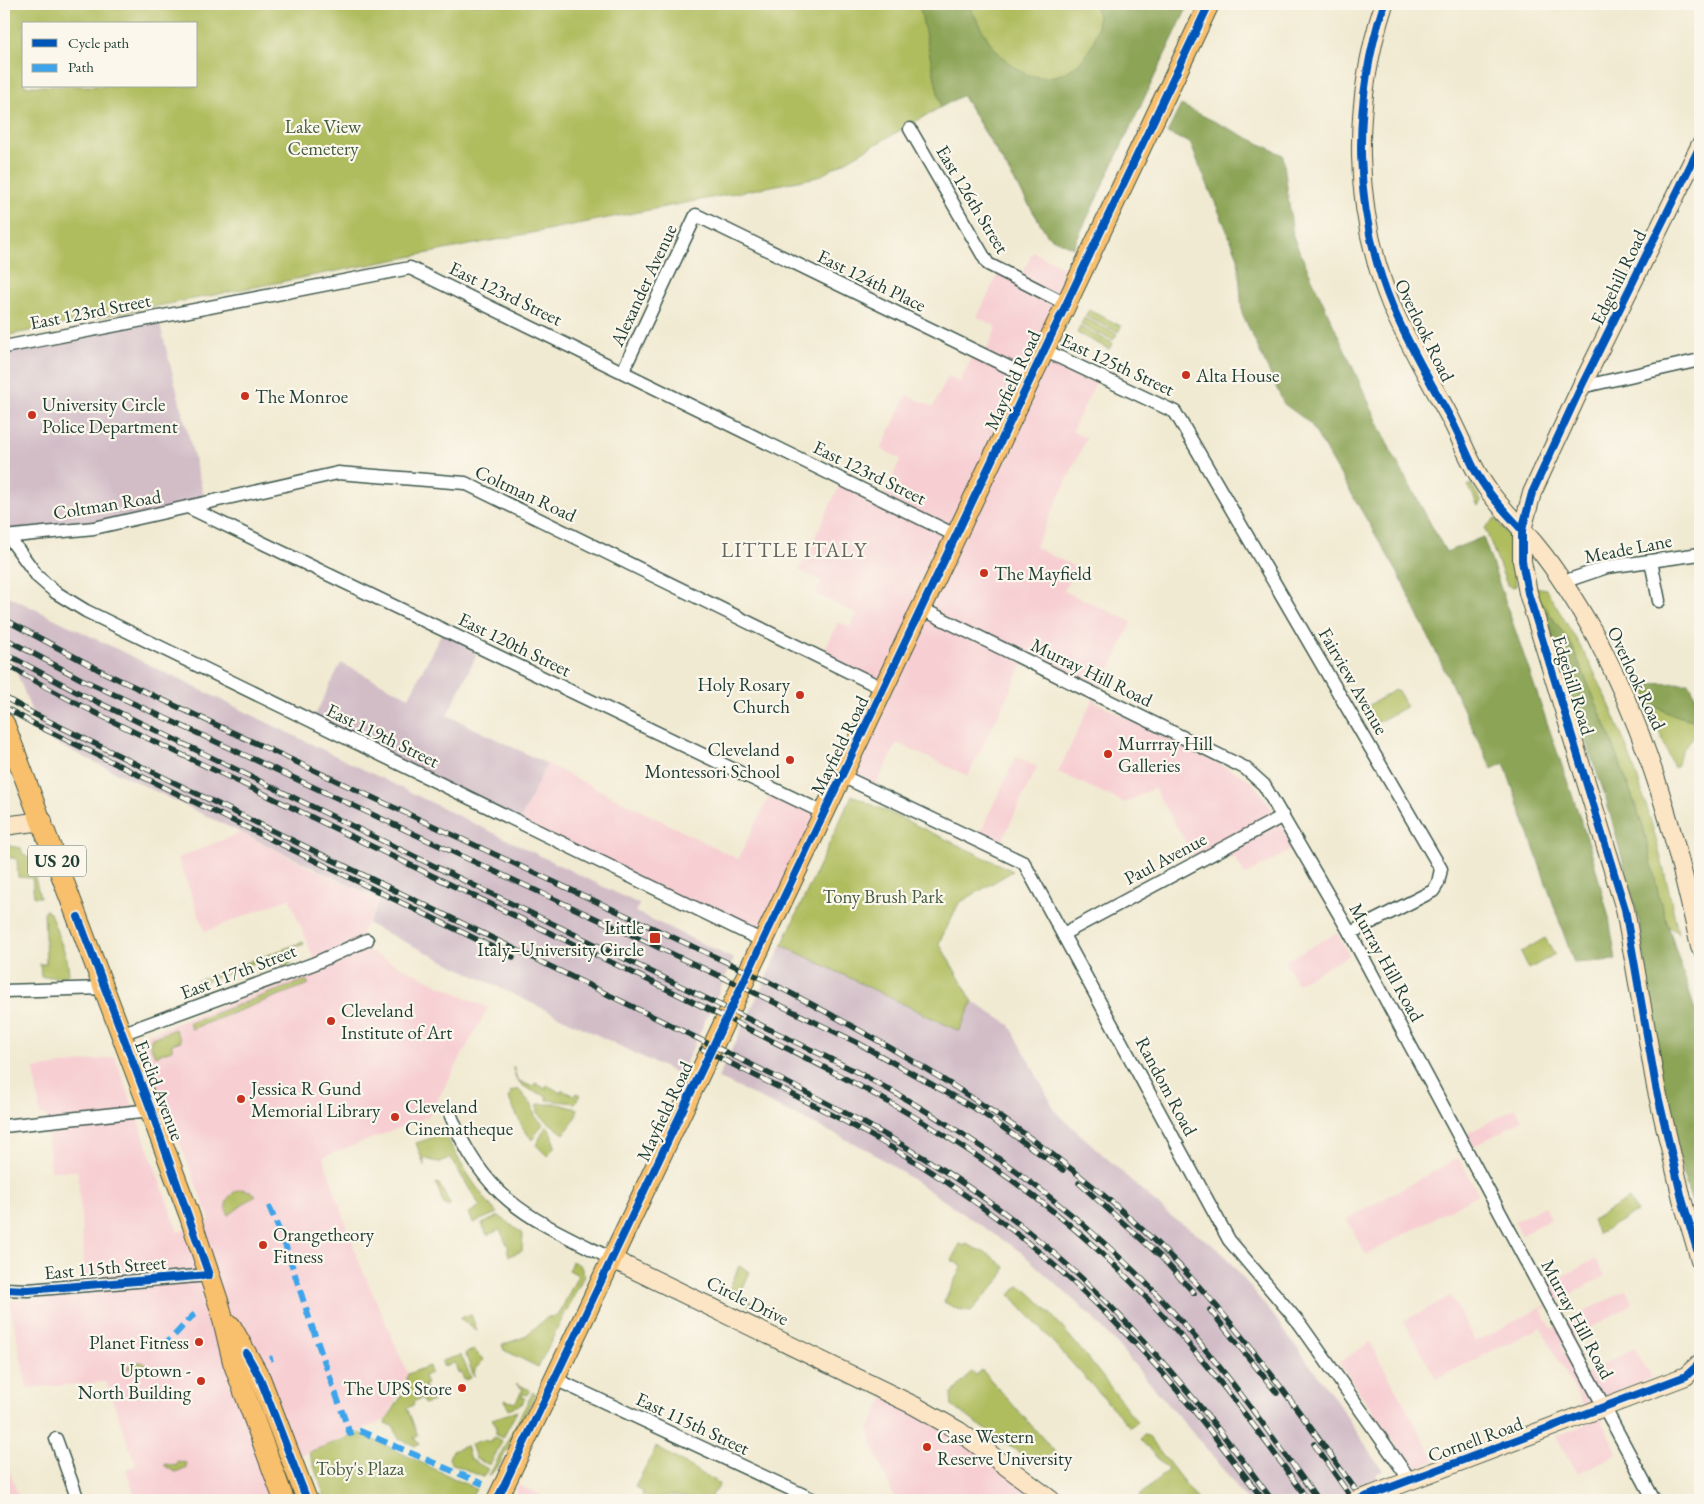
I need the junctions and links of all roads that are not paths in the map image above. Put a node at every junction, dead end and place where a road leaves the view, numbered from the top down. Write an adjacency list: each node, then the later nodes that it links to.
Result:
1 (1209, 4): 6 (main road, Mayfield Road)
2 (1384, 4): 15 (street, Overlook Road)
3 (910, 129): 6 (street, East 126th Street)
4 (1700, 146): 12 (street, Edgehill Road)
5 (696, 215): 10 (street, Alexander Avenue); 11 (street, East 124th Place)
6 (1066, 304): 8 (main road, Mayfield Road)
7 (4, 347): 10 (street, East 123rd Street)
8 (1044, 350): 11 (main road, Mayfield Road); 13 (street, East 125th Street)
9 (1700, 360): 12 (street)
10 (623, 371): 17 (street, East 123rd Street)
11 (1031, 378): 17 (main road, Mayfield Road)
12 (1581, 387): 15 (street, Edgehill Road)
13 (1175, 412): 30 (street, Fairview Avenue)
14 (190, 508): 16 (street, Coltman Road); 23 (street, Coltman Road); 26 (street, East 120th Street)
15 (1522, 530): 20 (street, Overlook Road); 42 (street, Edgehill Road)
16 (6, 536): 33 (street, East 119th Street)
17 (957, 536): 22 (main road, Mayfield Road)
18 (1700, 554): 19 (street, Meade Lane)
19 (1651, 560): 20 (street, Meade Lane); 21 (street)
20 (1563, 582): 34 (street, Overlook Road)
21 (1659, 601)
22 (922, 609): 23 (main road, Mayfield Road); 27 (street, Murray Hill Road)
23 (884, 688): 25 (main road, Mayfield Road)
24 (4, 723): 28 (main road, Euclid Avenue / US 20)
25 (842, 776): 26 (main road, Mayfield Road); 31 (street, Random Road)
26 (824, 813): 33 (main road, Mayfield Road)
27 (1284, 816): 30 (street, Murray Hill Road); 31 (street, Paul Avenue)
28 (43, 821): 29 (street); 35 (main road, Euclid Avenue / US 20)
29 (4, 826)
30 (1350, 933): 48 (street, Murray Hill Road)
31 (1063, 934): 50 (street, Random Road)
32 (367, 940): 37 (street, East 117th Street)
33 (763, 941): 41 (main road, Mayfield Road)
34 (1700, 947)
35 (105, 988): 36 (street); 37 (main road, Euclid Avenue / US 20)
36 (4, 991)
37 (121, 1034): 38 (main road, Euclid Avenue / US 20)
38 (151, 1110): 40 (street); 43 (main road, Euclid Avenue / US 20)
39 (451, 1116): 41 (street, Circle Drive)
40 (4, 1126)
41 (612, 1259): 47 (main road, Mayfield Road); 56 (street, Circle Drive)
42 (1700, 1260)
43 (209, 1275): 44 (street, East 115th Street); 45 (main road, Euclid Avenue / US 20)
44 (4, 1289)
45 (220, 1306): 52 (main road, Euclid Avenue); 53 (main road, Euclid Avenue / US 20)
46 (1700, 1364): 48 (street)
47 (555, 1379): 54 (main road, Mayfield Road); 55 (street, East 115th Street)
48 (1604, 1408): 50 (street, Cornell Road); 58 (street, Murray Hill Road)
49 (56, 1439): 51 (street)
50 (1410, 1480): 57 (street, Cornell Road, bridge)
51 (78, 1500)
52 (284, 1500)
53 (307, 1500)
54 (497, 1500)
55 (814, 1500)
56 (1051, 1500)
57 (1357, 1500)
58 (1654, 1500)

